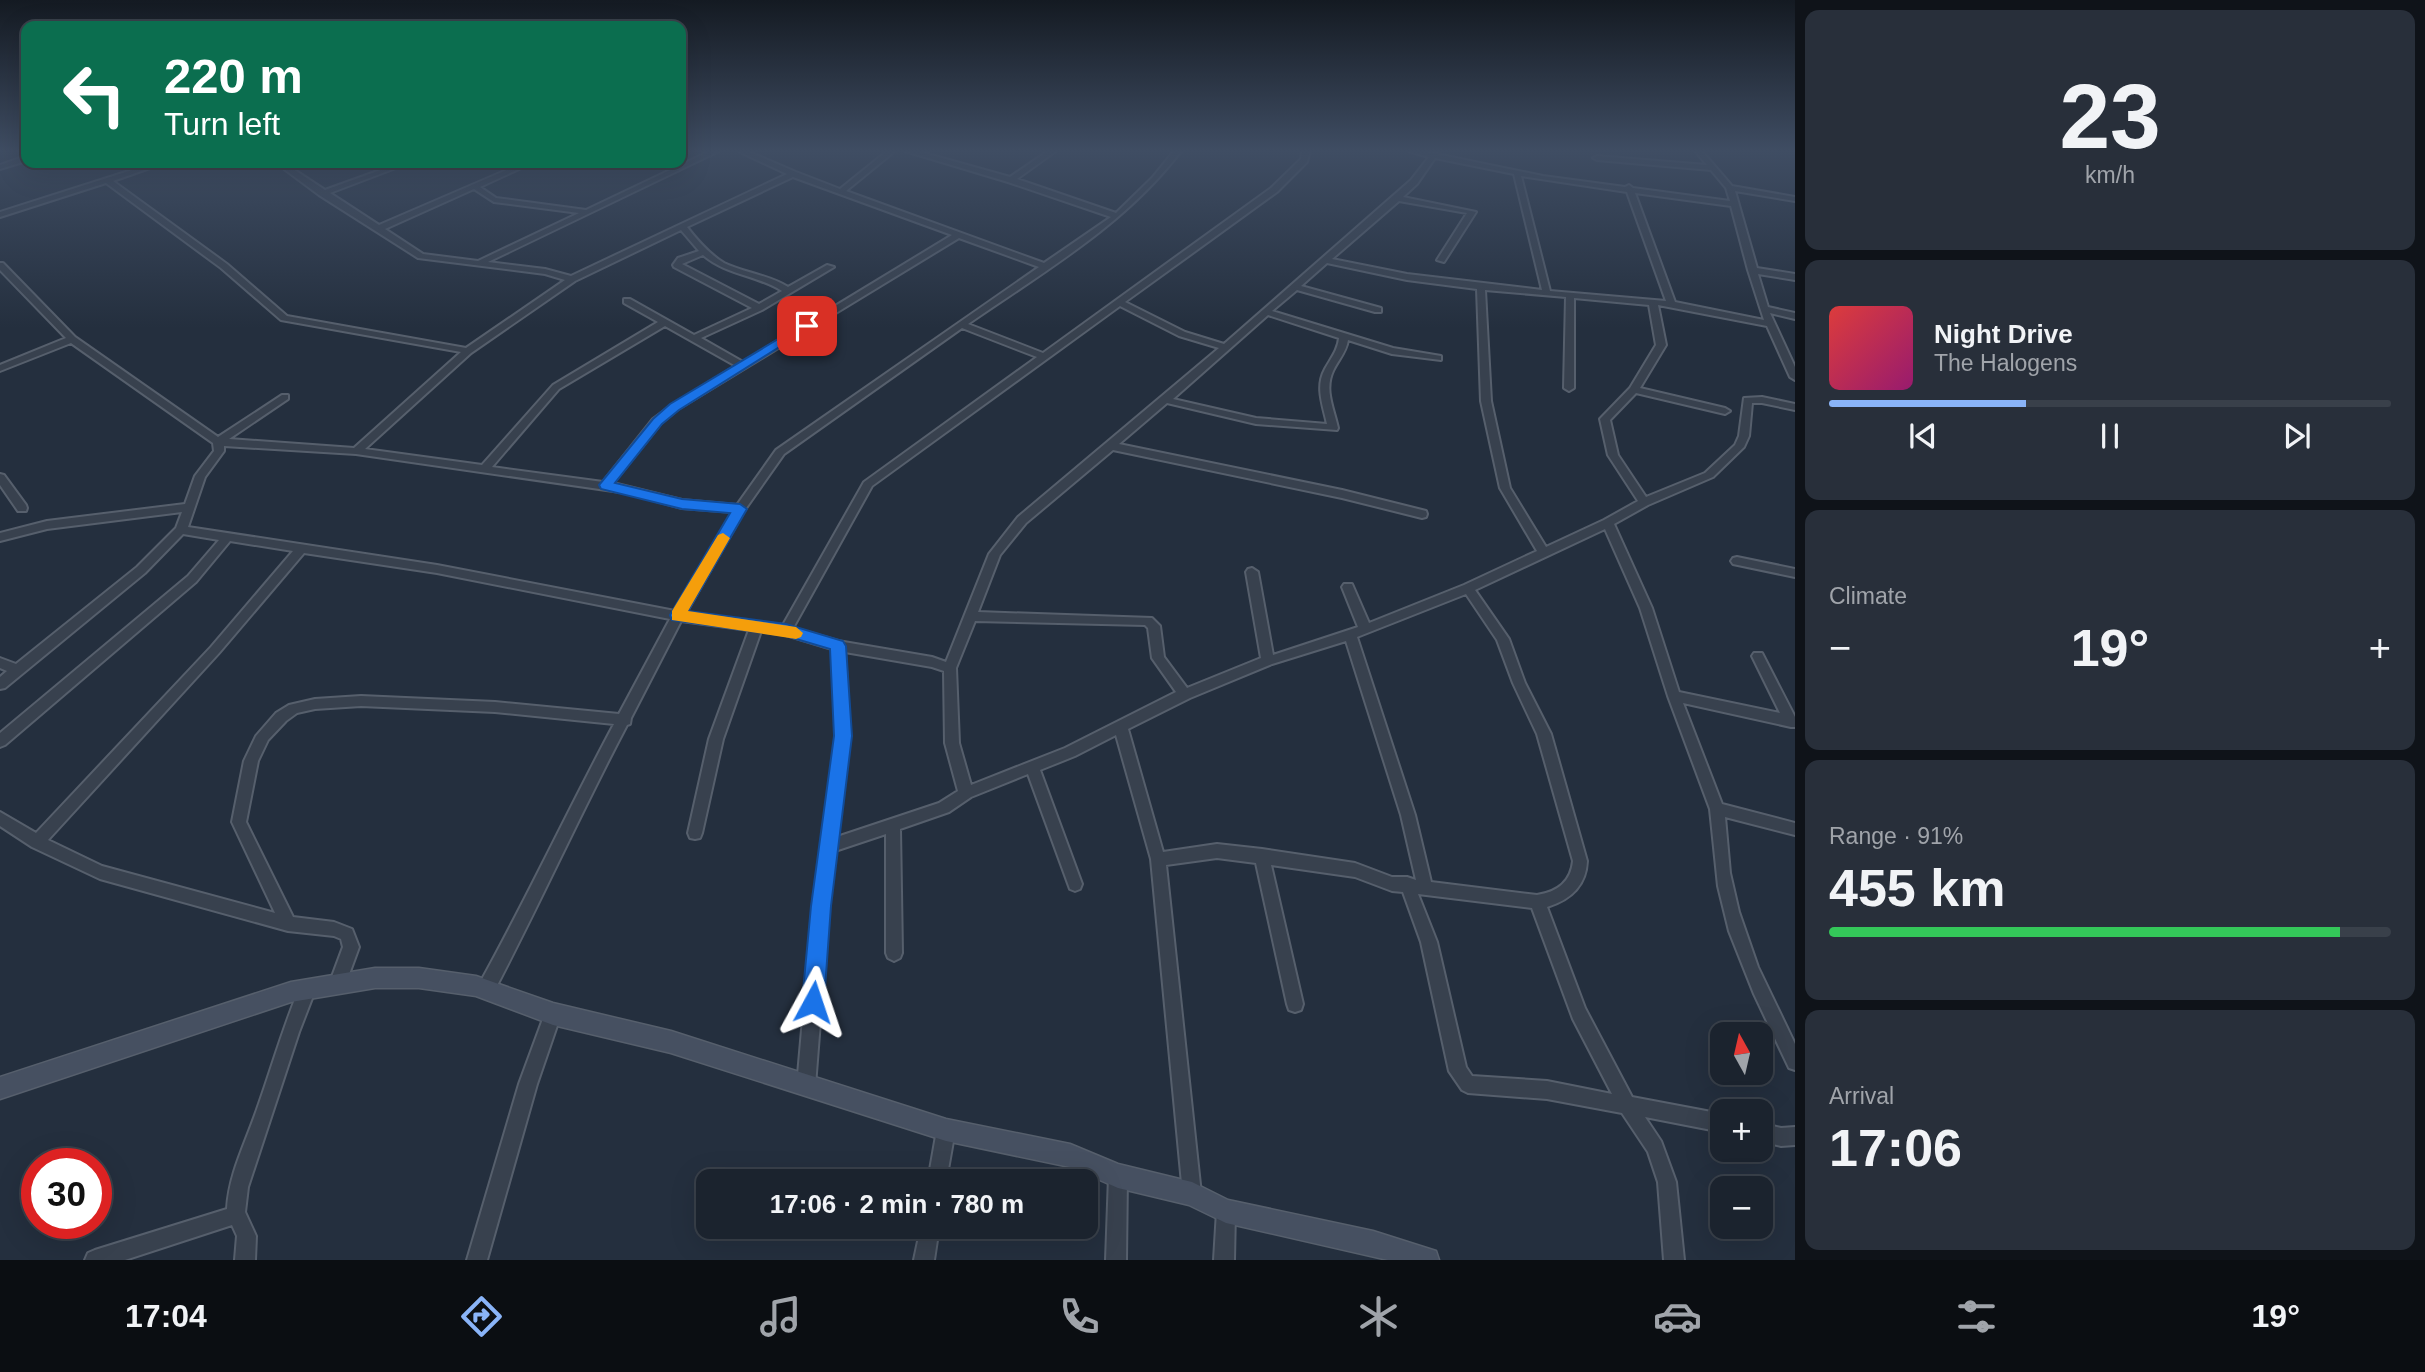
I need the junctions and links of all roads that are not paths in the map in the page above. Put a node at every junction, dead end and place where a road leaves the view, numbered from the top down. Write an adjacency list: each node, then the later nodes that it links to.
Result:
1 (148, 210): 52 (street)
2 (348, 210): 19 (street)
3 (421, 210): 19 (street)
4 (570, 210): 16 (street)
5 (592, 210): 16 (street)
6 (717, 210): 18 (street)
7 (895, 210): 20 (street)
8 (1099, 210): 17 (street)
9 (1124, 210): 17 (street)
10 (1247, 210): 37 (street)
11 (1384, 210): 23 (street)
12 (1460, 210): 22 (street)
13 (1526, 210): 34 (street)
14 (1637, 210): 39 (street)
15 (1736, 210): 28 (street)
16 (587, 212): 24 (street)
17 (1117, 216): 27 (street)
18 (682, 226): 21 (street); 30 (street)
19 (377, 229): 24 (street)
20 (959, 234): 27 (street); 57 (street)
21 (703, 252): 33 (street); 40 (street)
22 (1441, 260)
23 (1328, 261): 31 (street); 32 (street)
24 (480, 263): 30 (street)
25 (0, 265): 50 (street)
26 (830, 267): 33 (street)
27 (1046, 267): 47 (street)
28 (1752, 270): 29 (street); 42 (street)
29 (1795, 277)
30 (572, 279): 52 (street)
31 (1296, 287): 41 (street); 43 (street)
32 (1481, 287): 34 (street); 82 (street)
33 (789, 291): 40 (street)
34 (1547, 294): 35 (street)
35 (1570, 296): 38 (street); 60 (street)
36 (626, 301): 45 (street)
37 (1121, 303): 51 (street); 55 (street)
38 (1653, 303): 39 (street); 61 (street)
39 (1671, 304): 46 (street)
40 (759, 308): 49 (street)
41 (1378, 310)
42 (1764, 310): 44 (street); 46 (street)
43 (1266, 312): 48 (street); 51 (street)
44 (1795, 316)
45 (665, 322): 49 (street); 69 (street)
46 (1772, 324): 53 (street)
47 (964, 326): 55 (street); 75 (street)
48 (1344, 336): 56 (street); 63 (street)
49 (694, 338): 57 (street)
50 (72, 339): 58 (street); 66 (street)
51 (1218, 350): 63 (street)
52 (468, 351): 68 (street)
53 (1784, 353): 54 (street); 59 (street)
54 (1795, 356)
55 (1045, 357): 92 (street)
56 (1438, 358)
57 (742, 365): 71 (street)
58 (0, 368)
59 (1795, 377)
60 (1569, 388)
61 (1634, 390): 65 (street); 72 (street)
62 (285, 397): 66 (street)
63 (1166, 400): 67 (street)
64 (1795, 407): 72 (street)
65 (1725, 411)
66 (218, 442): 68 (street); 73 (street)
67 (1111, 446): 76 (street); 89 (street)
68 (356, 451): 69 (street)
69 (484, 469): 71 (street)
70 (0, 477): 74 (street)
71 (606, 485): 75 (street)
72 (1644, 502): 77 (street)
73 (190, 507): 78 (street); 80 (street)
74 (22, 508)
75 (740, 509): 88 (street)
76 (1422, 513)
77 (1608, 523): 82 (street); 102 (street)
78 (181, 530): 79 (street); 99 (street)
79 (228, 536): 81 (street); 106 (street)
80 (0, 537)
81 (300, 550): 88 (street); 114 (street)
82 (1543, 551): 87 (street)
83 (1737, 561): 85 (street)
84 (1252, 572): 96 (street)
85 (1795, 573)
86 (1348, 587): 91 (street)
87 (1468, 588): 91 (street); 121 (street)
88 (678, 615): 90 (street); 103 (street)
89 (970, 616): 98 (street); 101 (street)
90 (756, 627): 92 (street); 113 (street)
91 (1365, 629): 93 (street)
92 (786, 630): 94 (street)
93 (1350, 635): 96 (street); 120 (street)
94 (838, 646): 98 (street); 115 (street)
95 (1758, 656): 104 (street)
96 (1268, 661): 101 (street)
97 (0, 663): 99 (street)
98 (950, 668): 108 (street)
99 (16, 670): 100 (street)
100 (0, 684)
101 (1185, 694): 105 (street)
102 (1674, 696): 104 (street); 109 (street)
103 (625, 720): 122 (street); 126 (street)
104 (1793, 722)
105 (1121, 727): 107 (street); 117 (street)
106 (0, 741)
107 (1033, 768): 108 (street); 118 (street)
108 (966, 793): 111 (street)
109 (1717, 809): 112 (street); 129 (street)
110 (4, 828): 114 (street)
111 (893, 828): 115 (street); 123 (street)
112 (1795, 829)
113 (695, 833)
114 (37, 842): 122 (street)
115 (828, 847): 130 (street)
116 (1262, 856): 117 (street); 119 (street); 127 (street)
117 (1158, 859): 139 (street)
118 (1074, 884)
119 (1407, 884): 120 (street); 132 (street)
120 (1425, 887): 121 (street)
121 (1537, 902): 132 (street)
122 (288, 924): 124 (street)
123 (894, 953)
124 (338, 982): 125 (street); 126 (street)
125 (308, 988): 131 (street); 141 (street)
126 (485, 989): 128 (street)
127 (1295, 1004)
128 (553, 1014): 130 (street); 145 (street)
129 (1795, 1062)
130 (806, 1086): 134 (street)
131 (0, 1088)
132 (1628, 1107): 133 (street); 150 (street)
133 (1710, 1121)
134 (946, 1130): 137 (street); 138 (street)
135 (1773, 1135): 136 (street)
136 (1795, 1136)
137 (939, 1169)
138 (1118, 1176): 139 (street); 147 (street)
139 (1192, 1194): 140 (street)
140 (1226, 1211): 148 (street); 149 (street)
141 (236, 1215): 143 (street); 144 (street)
142 (928, 1239): 146 (street)
143 (95, 1260)
144 (245, 1260)
145 (477, 1260)
146 (924, 1260)
147 (1116, 1260)
148 (1224, 1260)
149 (1427, 1260)
150 (1674, 1260)

